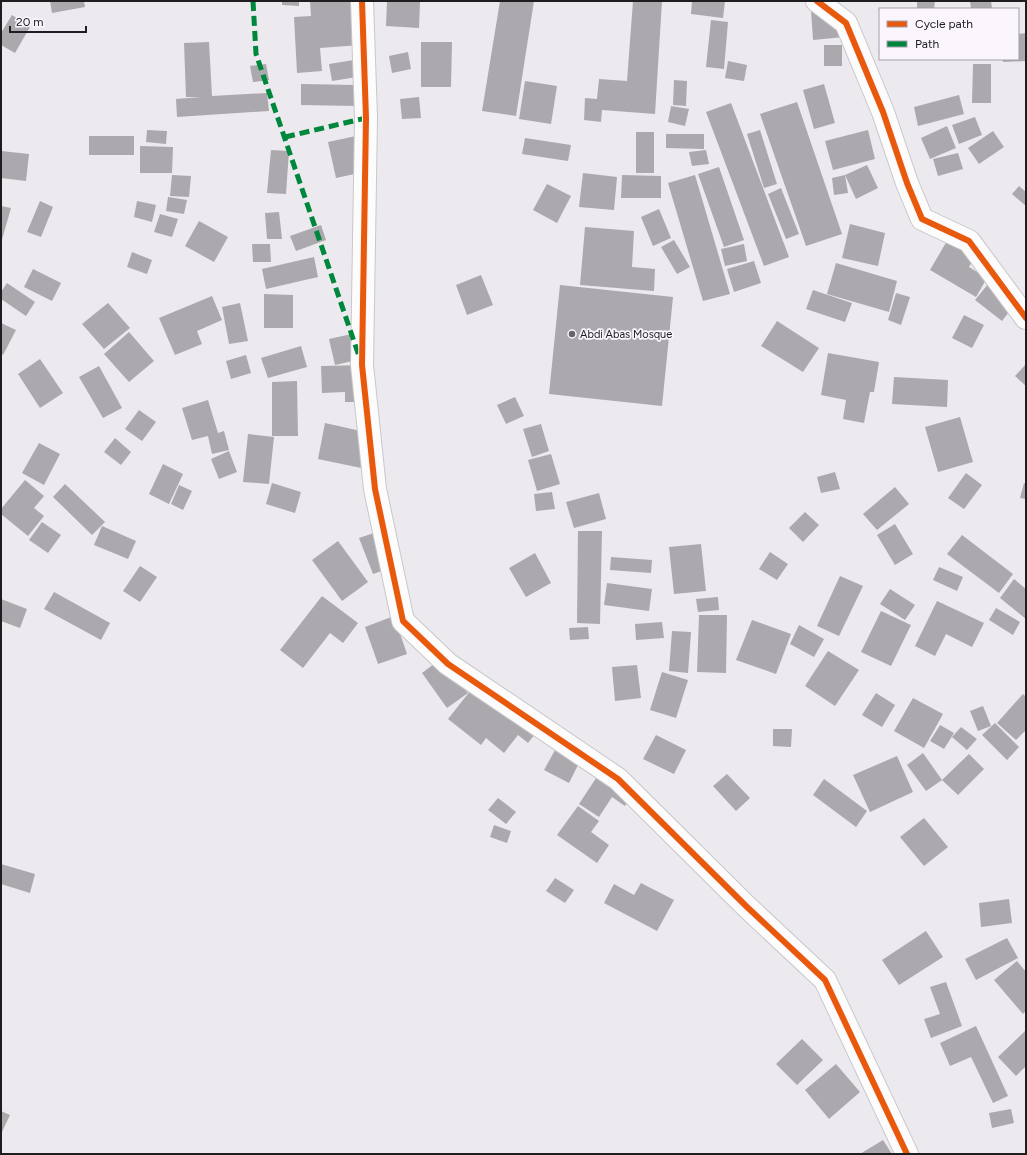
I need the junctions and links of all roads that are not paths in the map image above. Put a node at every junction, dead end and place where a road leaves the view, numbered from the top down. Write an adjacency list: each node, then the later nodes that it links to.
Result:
1 (362, 1): 4 (street)
2 (817, 1): 3 (street)
3 (1026, 318)
4 (907, 1154)

